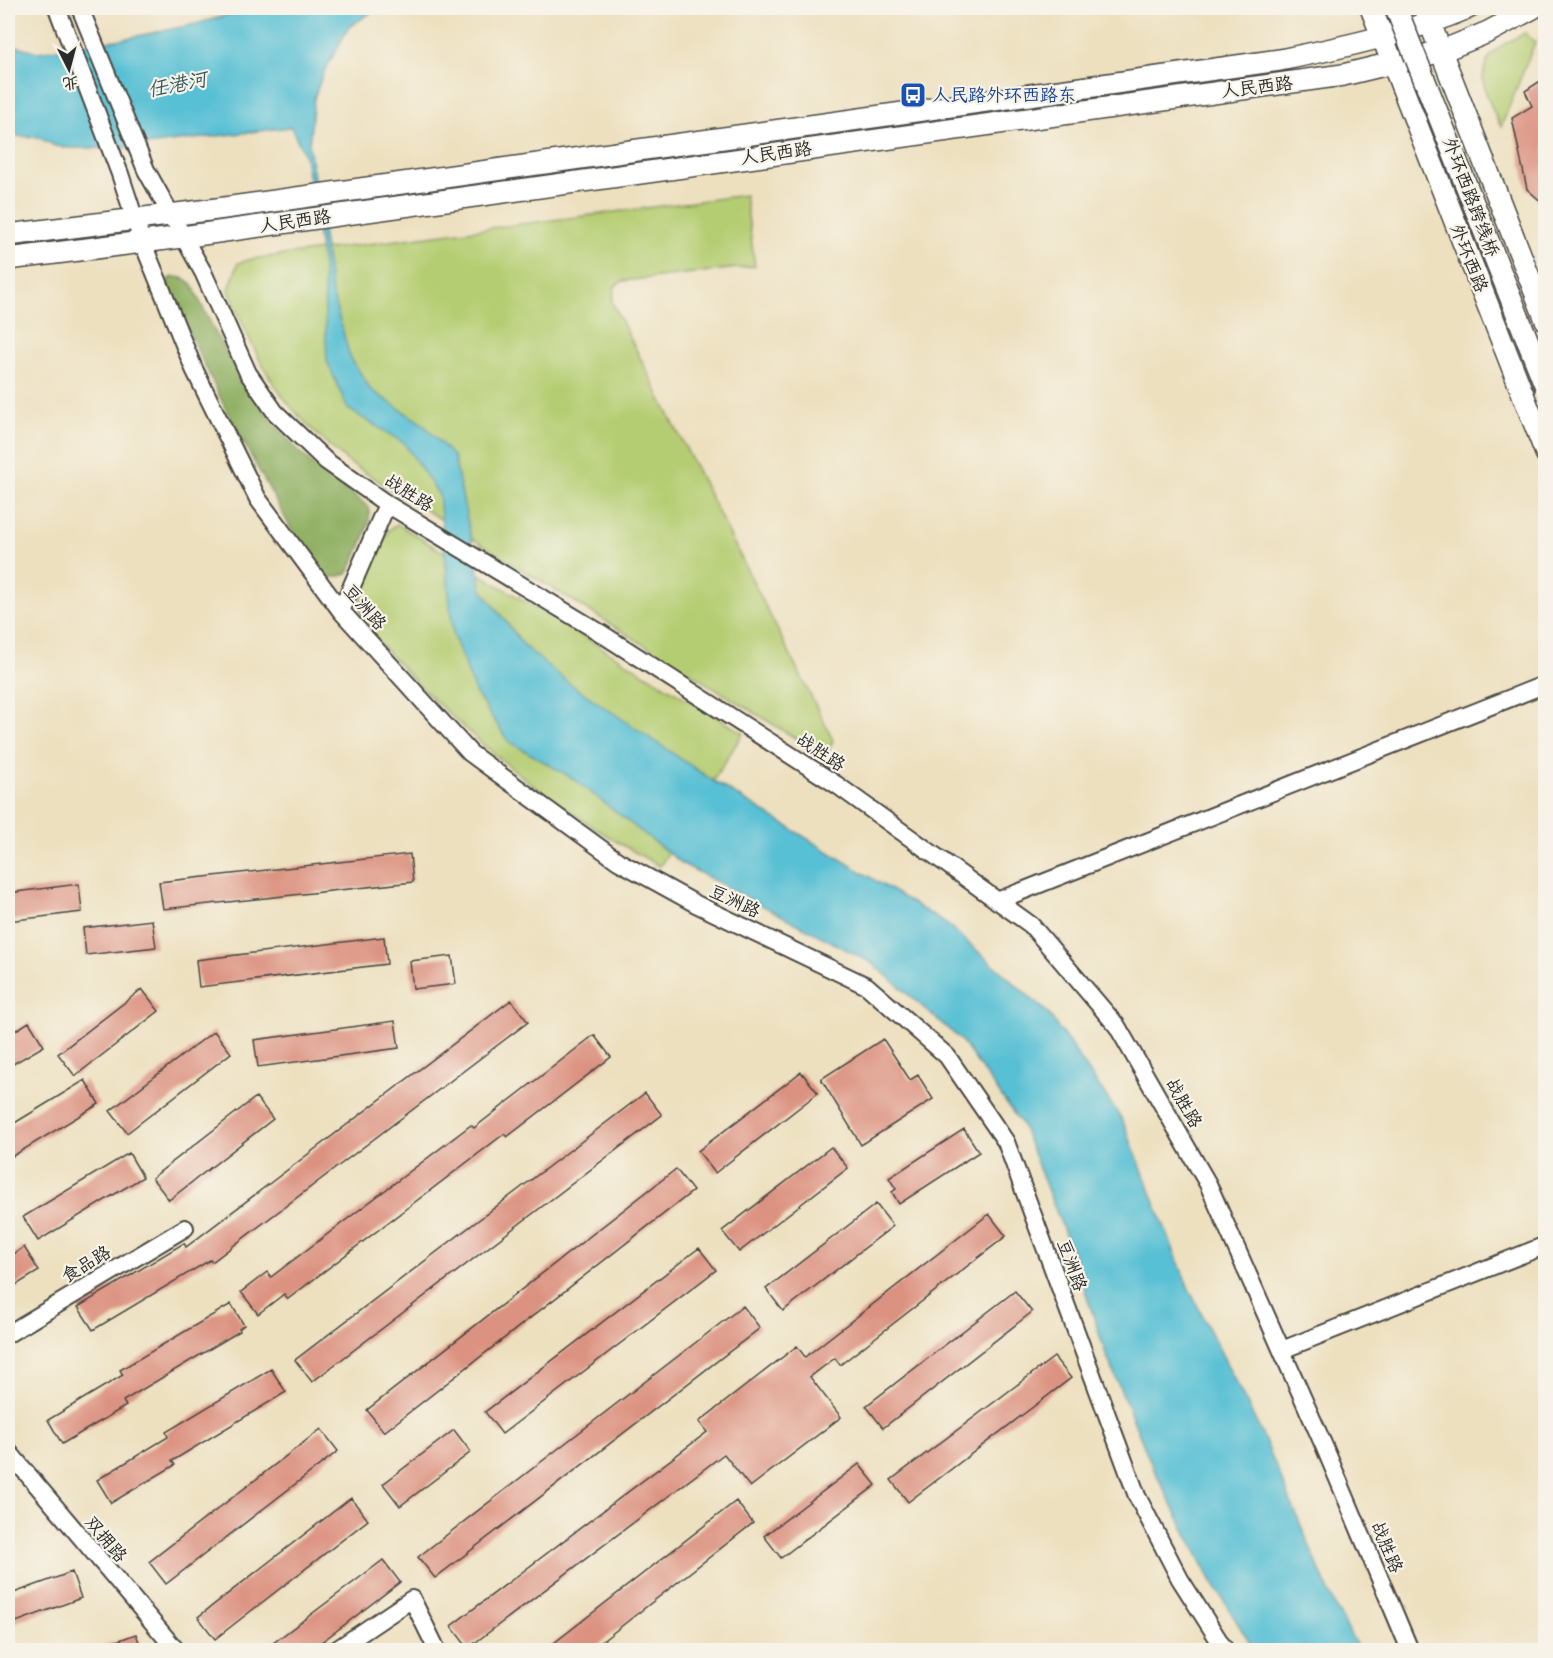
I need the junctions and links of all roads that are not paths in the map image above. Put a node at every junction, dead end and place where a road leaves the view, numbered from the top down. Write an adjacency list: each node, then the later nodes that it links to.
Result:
1 (57, 8): 12 (street)
2 (81, 8): 11 (street, 战胜路)
3 (1371, 8): 8 (main road)
4 (1396, 8): 18 (main road, 外环西路跨线桥, bridge)
5 (1468, 8): 7 (main road, 人民西路)
6 (1533, 8): 9 (main road, 人民西路)
7 (1427, 15): 8 (main road, 人民西路); 9 (main road)
8 (1382, 36): 10 (main road, 外环西路); 11 (main road, 人民西路)
9 (1442, 51): 10 (main road, 人民西路); 17 (main road)
10 (1392, 63): 14 (main road, 人民西路); 19 (main road, 外环西路)
11 (169, 213): 12 (main road, 人民西路); 14 (street, 战胜路)
12 (134, 217): 13 (main road, 人民西路); 15 (street)
13 (8, 235)
14 (182, 237): 15 (main road, 人民西路); 20 (street, 战胜路)
15 (142, 241): 16 (main road, 人民西路); 21 (street, 豆洲路)
16 (8, 259)
17 (1545, 320)
18 (1545, 387)
19 (1545, 453)
20 (387, 504): 21 (street); 23 (street, 战胜路)
21 (341, 611): 32 (street, 豆洲路)
22 (1545, 684): 23 (street)
23 (997, 900): 27 (street, 战胜路)
24 (185, 1228): 26 (street, 食品路)
25 (1545, 1245): 27 (street)
26 (8, 1334)
27 (1282, 1350): 33 (street, 战胜路)
28 (8, 1451): 29 (street, 双拥路)
29 (176, 1650)
30 (336, 1650): 31 (street)
31 (437, 1650)
32 (1225, 1650)
33 (1410, 1650)

